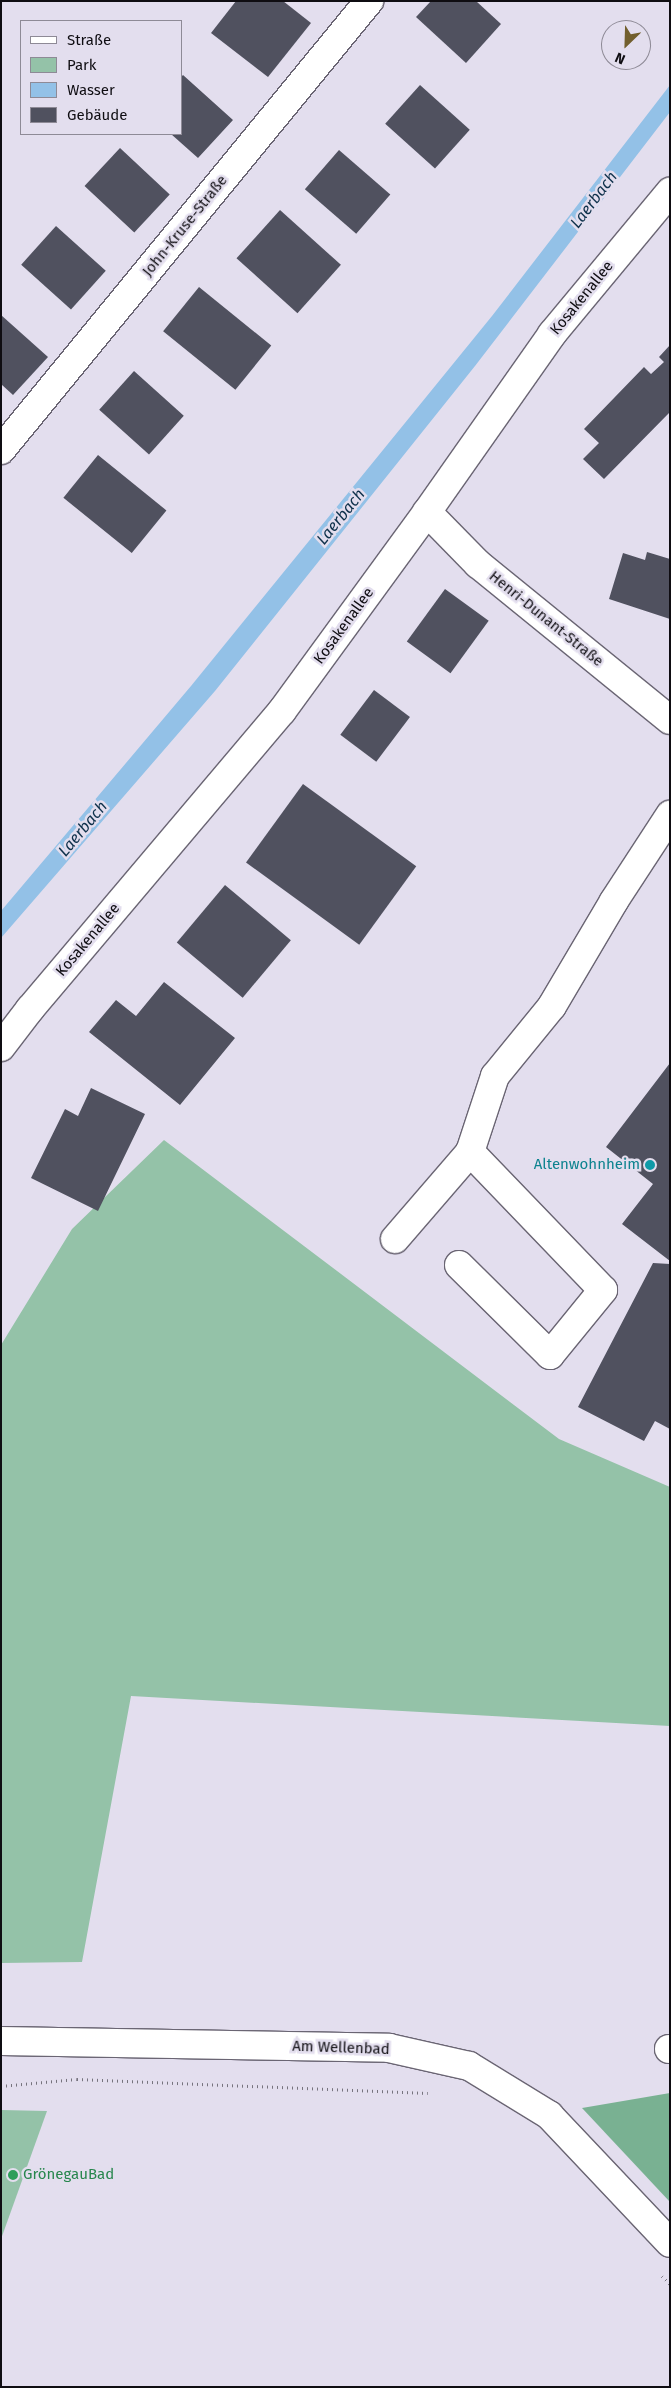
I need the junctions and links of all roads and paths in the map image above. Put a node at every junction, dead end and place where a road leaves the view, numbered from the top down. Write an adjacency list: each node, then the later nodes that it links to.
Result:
1 (369, 1): 3 (street, John-Kruse-Straße)
2 (670, 192): 4 (street, Kosakenallee)
3 (1, 450)
4 (427, 512): 5 (street, Henri-Dunant-Straße); 7 (street, Kosakenallee)
5 (670, 720)
6 (670, 815): 8 (street)
7 (1, 1047)
8 (470, 1152): 9 (street); 10 (street)
9 (395, 1239)
10 (459, 1265)
11 (1, 2042): 14 (street, Am Wellenbad)
12 (1, 2086): 13 (path)
13 (434, 2093)
14 (670, 2243)
15 (657, 2271): 16 (path)
16 (670, 2284)

